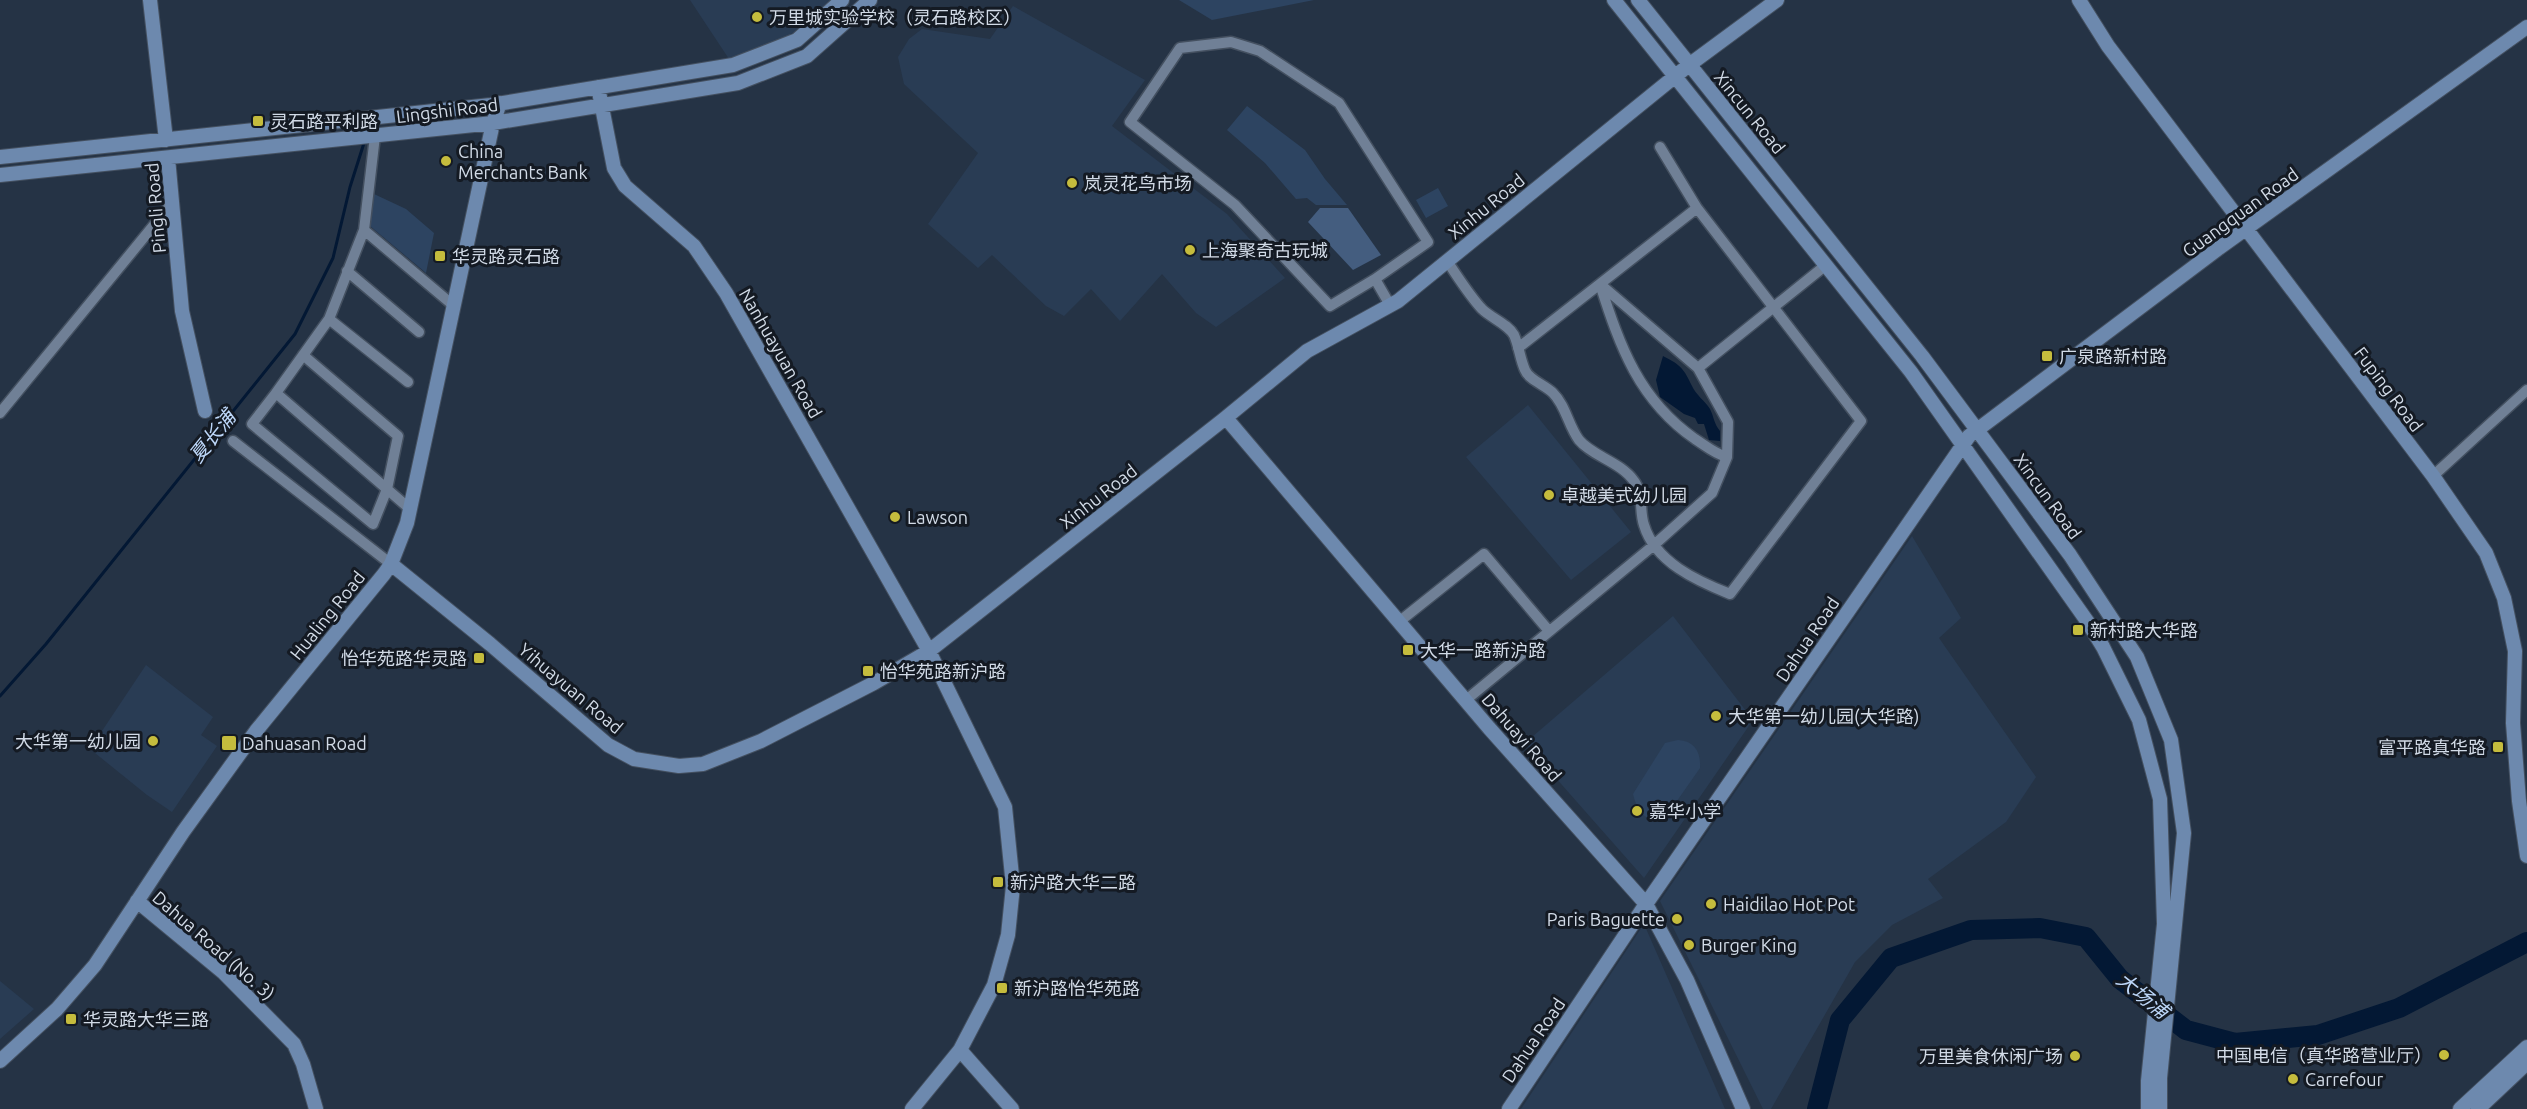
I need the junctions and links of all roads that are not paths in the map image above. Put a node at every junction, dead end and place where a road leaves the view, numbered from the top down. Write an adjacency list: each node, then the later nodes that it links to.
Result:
1 (150, 0): 16 (street, Pingli Road)
2 (842, 0): 11 (street, Lingshi Road)
3 (870, 0): 13 (street, Lingshi Road)
4 (1614, 0): 10 (street, Xincun Road)
5 (1638, 0): 9 (street, Xincun Road)
6 (1777, 0): 9 (street, Xinhu Road)
7 (2079, 0): 24 (street, Fuping Road)
8 (2527, 27): 24 (street, Guangquan Road)
9 (1689, 65): 10 (street, Xinhu Road); 44 (street, Xincun Road)
10 (1676, 76): 25 (street, Xinhu Road); 26 (street, Xincun Road)
11 (598, 87): 12 (street, Lingshi Road); 13 (street, Nanhuayuan Road)
12 (500, 104): 14 (street, Hualing Road); 16 (street, Lingshi Road)
13 (603, 105): 14 (street, Lingshi Road); 55 (street, Nanhuayuan Road)
14 (493, 123): 15 (street, Lingshi Road); 31 (street, Hualing Road)
15 (375, 136): 19 (street, Lingshi Road); 23 (street)
16 (166, 140): 18 (street, Lingshi Road); 19 (street, Pingli Road)
17 (1660, 147): 22 (street)
18 (0, 157)
19 (168, 158): 20 (street, Lingshi Road); 21 (street, Pingli Road)
20 (0, 175)
21 (172, 203): 41 (street, Pingli Road); 42 (street)
22 (1697, 208): 29 (street); 32 (street)
23 (364, 230): 27 (street); 31 (street)
24 (2245, 230): 44 (street, Guangquan Road); 48 (street, Fuping Road)
25 (1447, 261): 30 (street, Xinhu Road); 35 (street)
26 (1826, 265): 32 (street); 46 (street, Xincun Road)
27 (347, 272): 33 (street); 34 (street)
28 (1375, 279): 28 (street); 30 (street)
29 (1600, 284): 35 (street); 37 (street); 47 (street)
30 (1390, 305): 43 (street, Xinhu Road)
31 (454, 306): 50 (street, Hualing Road)
32 (1773, 307): 37 (street); 51 (street)
33 (329, 319): 36 (street); 38 (street)
34 (419, 332)
35 (1518, 348): 51 (street)
36 (303, 355): 40 (street); 49 (street)
37 (1698, 368): 47 (street)
38 (408, 382)
39 (2527, 390): 48 (street)
40 (276, 393): 49 (street); 49 (street)
41 (205, 411)
42 (0, 413)
43 (1226, 418): 53 (street, Dahuayi Road); 55 (street, Xinhu Road)
44 (1977, 429): 46 (street, Dahua Road); 60 (street, Xincun Road)
45 (233, 441): 52 (street, Yihuayuan Road)
46 (1962, 445): 59 (street, Dahua Road); 60 (street, Xincun Road)
47 (1727, 458): 51 (street)
48 (2433, 477): 57 (street, Fuping Road)
49 (387, 489): 50 (street)
50 (410, 509): 52 (street, Hualing Road)
51 (1654, 544): 54 (street)
52 (391, 564): 55 (street, Yihuayuan Road); 58 (street, Hualing Road)
53 (1400, 621): 54 (street); 56 (street, Dahuayi Road)
54 (1549, 631): 56 (street)
55 (929, 651): 63 (street)
56 (1466, 700): 59 (street, Dahuayi Road)
57 (2527, 856)
58 (137, 901): 64 (street, Hualing Road); 66 (street, Dahua Road (No. 3))
59 (1646, 904): 69 (street, Dahua Road); 70 (street, Dahuayi Road)
60 (2165, 969): 61 (street, Xincun Road)
61 (2157, 1047): 71 (street, Xincun Road); 72 (street, Xincun Road)
62 (2527, 1047): 73 (street)
63 (960, 1050): 67 (street); 68 (street)
64 (0, 1061)
65 (2527, 1063): 74 (street)
66 (316, 1109)
67 (912, 1109)
68 (1012, 1109)
69 (1509, 1109)
70 (1743, 1109)
71 (2148, 1109)
72 (2160, 1109)
73 (2460, 1109)
74 (2478, 1109)

